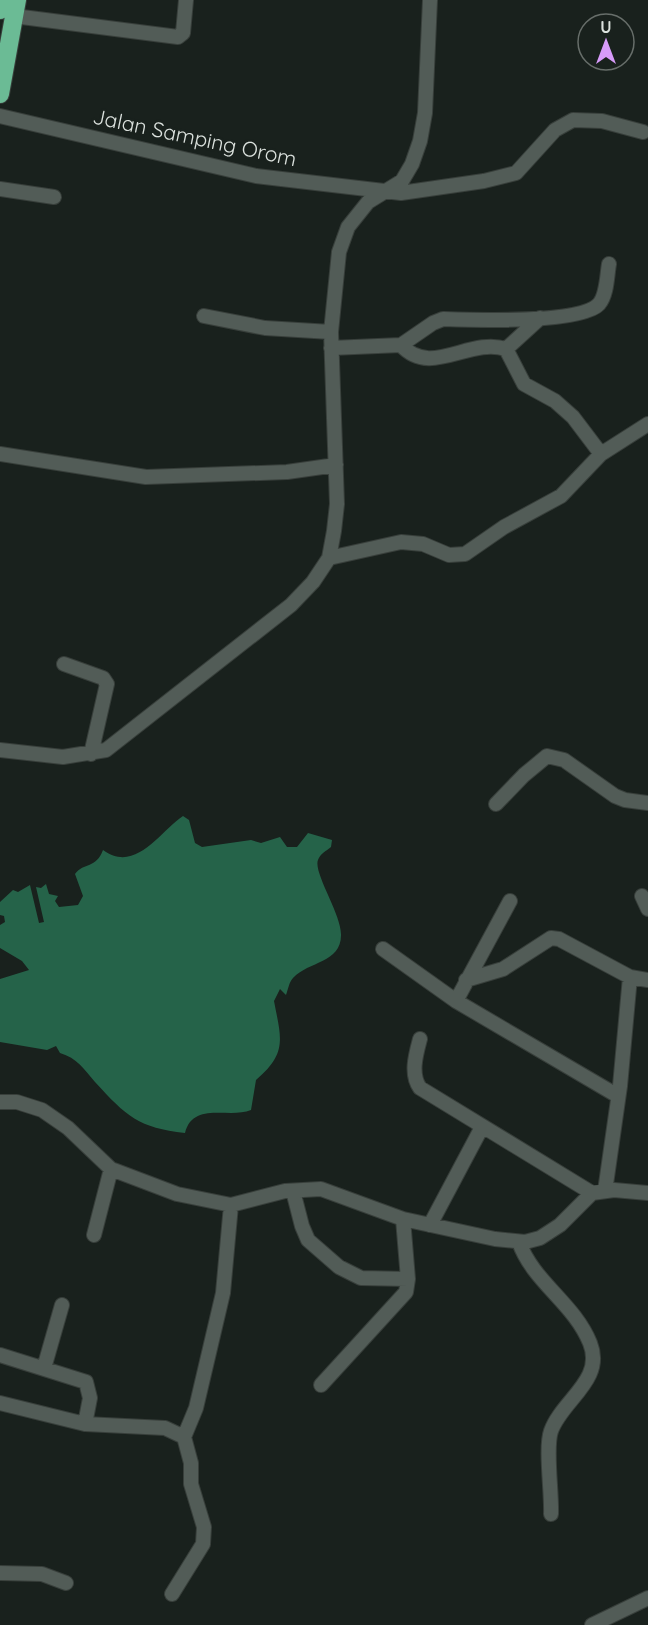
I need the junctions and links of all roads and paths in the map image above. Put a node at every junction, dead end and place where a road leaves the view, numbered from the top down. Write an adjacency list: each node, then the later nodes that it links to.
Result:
1 (2, 0): 4 (highway)
2 (186, 0): 4 (street)
3 (430, 0): 9 (street)
4 (11, 9): 5 (highway)
5 (0, 94)
6 (0, 116): 9 (street, Jalan Samping Orom)
7 (643, 132): 9 (street, Jalan Samping Orom)
8 (0, 189): 10 (street)
9 (383, 191): 14 (street)
10 (54, 197)
11 (609, 264): 13 (street)
12 (204, 316): 14 (street)
13 (540, 318): 15 (street); 17 (street)
14 (331, 332): 16 (street)
15 (401, 345): 16 (street); 17 (street)
16 (331, 348): 21 (street)
17 (506, 349): 20 (street)
18 (648, 424): 20 (street)
19 (0, 454): 21 (street)
20 (601, 454): 22 (street)
21 (336, 465): 22 (street)
22 (329, 558): 25 (street)
23 (64, 664): 25 (street)
24 (0, 750): 25 (street)
25 (92, 754)
26 (648, 803): 27 (street)
27 (496, 804)
28 (510, 901): 31 (street)
29 (383, 949): 33 (street)
30 (630, 977): 31 (street); 32 (street); 35 (street)
31 (466, 980): 33 (street)
32 (648, 980)
33 (456, 1000): 35 (street)
34 (420, 1039): 37 (street)
35 (618, 1096): 40 (street)
36 (0, 1102): 38 (street)
37 (482, 1127): 40 (street); 44 (street)
38 (111, 1169): 42 (street); 45 (street)
39 (293, 1191): 42 (street); 43 (street); 47 (street)
40 (598, 1192): 41 (street); 46 (street)
41 (648, 1193)
42 (231, 1205): 54 (street)
43 (403, 1219): 44 (street); 47 (street)
44 (430, 1225): 46 (street)
45 (94, 1235)
46 (519, 1242): 55 (street)
47 (408, 1279): 51 (street)
48 (62, 1305): 50 (street)
49 (0, 1355): 50 (street)
50 (44, 1368): 53 (street)
51 (321, 1386)
52 (0, 1403): 53 (street)
53 (85, 1424): 54 (street)
54 (184, 1437): 58 (street)
55 (551, 1514)
56 (0, 1573): 57 (street)
57 (66, 1582)
58 (172, 1594)
59 (648, 1598): 60 (street)
60 (592, 1625)

